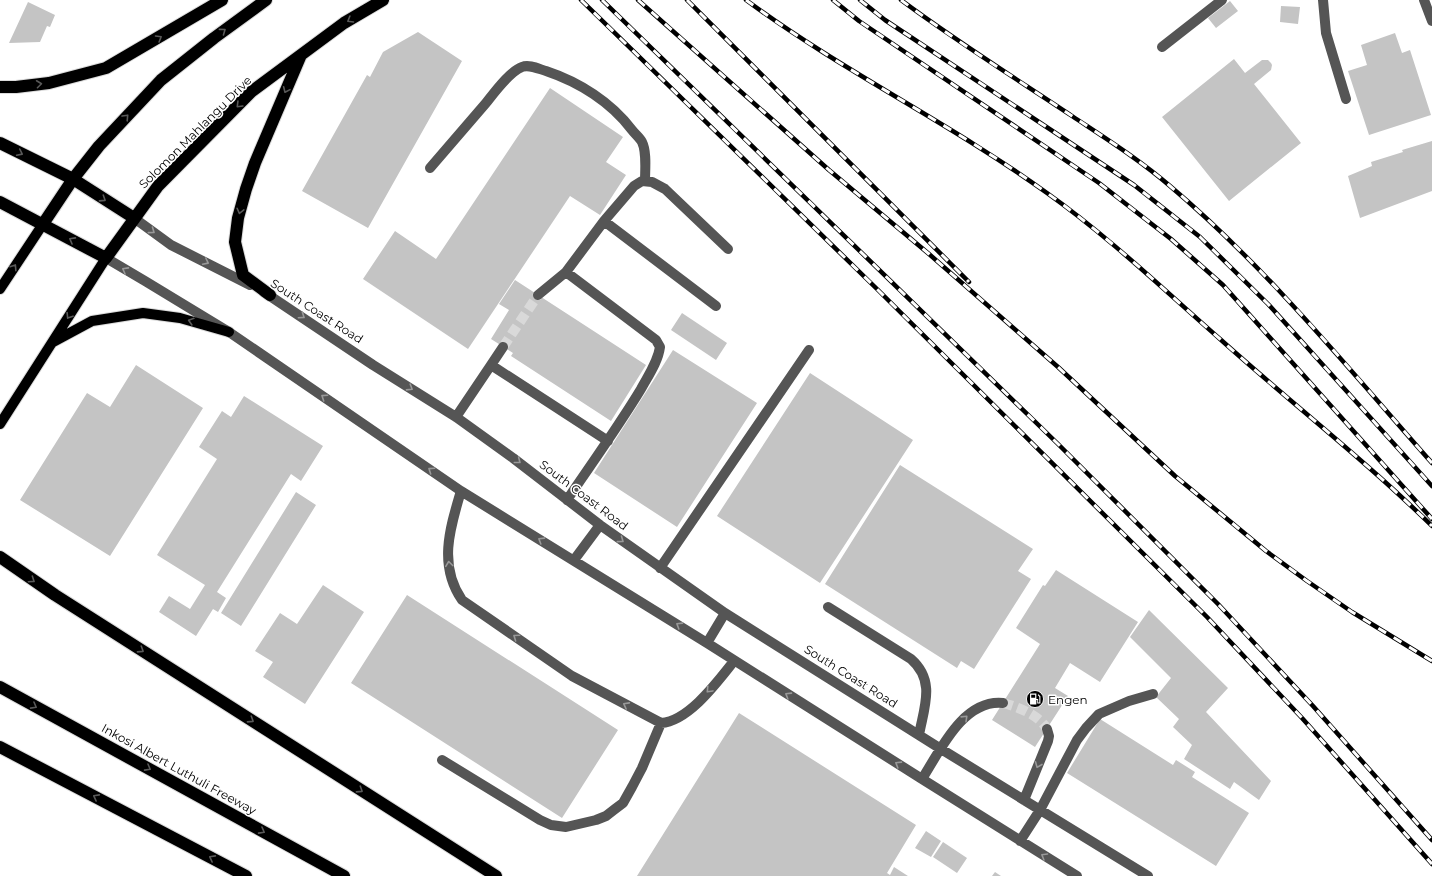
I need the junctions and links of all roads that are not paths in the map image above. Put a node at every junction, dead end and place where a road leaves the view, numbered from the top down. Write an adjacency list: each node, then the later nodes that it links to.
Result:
1 (222, 0): 10 (highway, one-way to 1)
2 (266, 0): 14 (highway, one-way to 2)
3 (383, 0): 9 (highway, Solomon Mahlangu Drive, one-way to 9)
4 (1222, 0): 8 (street)
5 (1323, 0): 11 (street)
6 (1424, 0): 7 (street)
7 (1432, 21)
8 (1162, 47)
9 (302, 54): 17 (highway, Solomon Mahlangu Drive, one-way to 17); 24 (highway, one-way to 24)
10 (0, 87)
11 (1346, 99)
12 (0, 144): 14 (highway, South Coast Road, one-way to 14)
13 (430, 168): 15 (street)
14 (73, 179): 17 (highway, South Coast Road, one-way to 17); 19 (highway)
15 (645, 181): 18 (street); 20 (street)
16 (0, 202): 19 (highway)
17 (134, 218): 21 (highway, Solomon Mahlangu Drive); 24 (street, South Coast Road, one-way to 24)
18 (604, 221): 22 (street); 26 (street)
19 (43, 224): 21 (highway, one-way to 19); 23 (main road, one-way to 19)
20 (728, 249)
21 (106, 258): 27 (street, one-way to 21); 28 (main road, Solomon Mahlangu Drive, one-way to 28)
22 (566, 272): 25 (street); 34 (street)
23 (0, 289)
24 (270, 295): 32 (street, South Coast Road, one-way to 32)
25 (538, 296)
26 (716, 306)
27 (229, 332): 28 (main road, one-way to 28); 35 (street, one-way to 27)
28 (52, 342): 33 (main road, Solomon Mahlangu Drive)
29 (503, 347): 31 (street)
30 (809, 350): 40 (street)
31 (491, 365): 32 (street); 34 (street)
32 (456, 417): 36 (street, South Coast Road, one-way to 36)
33 (0, 424)
34 (608, 441): 36 (street)
35 (461, 491): 39 (street, one-way to 35); 48 (street, one-way to 35)
36 (567, 500): 37 (street, South Coast Road)
37 (600, 525): 39 (street); 40 (street, South Coast Road, one-way to 40)
38 (0, 557): 61 (highway, one-way to 61)
39 (574, 560): 43 (street, one-way to 39)
40 (660, 568): 42 (street, South Coast Road)
41 (828, 607): 50 (street)
42 (725, 613): 43 (street); 50 (street, South Coast Road)
43 (707, 643): 44 (street)
44 (734, 661): 48 (street, one-way to 48); 54 (street, one-way to 44)
45 (0, 687): 60 (highway, Inkosi Albert Luthuli Freeway, one-way to 60)
46 (1153, 694): 56 (street)
47 (1003, 703): 52 (street, one-way to 47)
48 (661, 723): 53 (street)
49 (1047, 729): 55 (street, one-way to 55)
50 (919, 735): 52 (street, South Coast Road)
51 (0, 747): 59 (highway, one-way to 51)
52 (941, 749): 54 (street); 55 (street, South Coast Road)
53 (442, 760)
54 (922, 779): 57 (street)
55 (1024, 800): 56 (street, South Coast Road)
56 (1040, 810): 57 (street); 58 (street, South Coast Road)
57 (1020, 841): 62 (street, one-way to 57)
58 (1133, 872): 63 (street, South Coast Road)
59 (246, 876)
60 (344, 876)
61 (496, 876)
62 (1077, 876)
63 (1148, 876)

